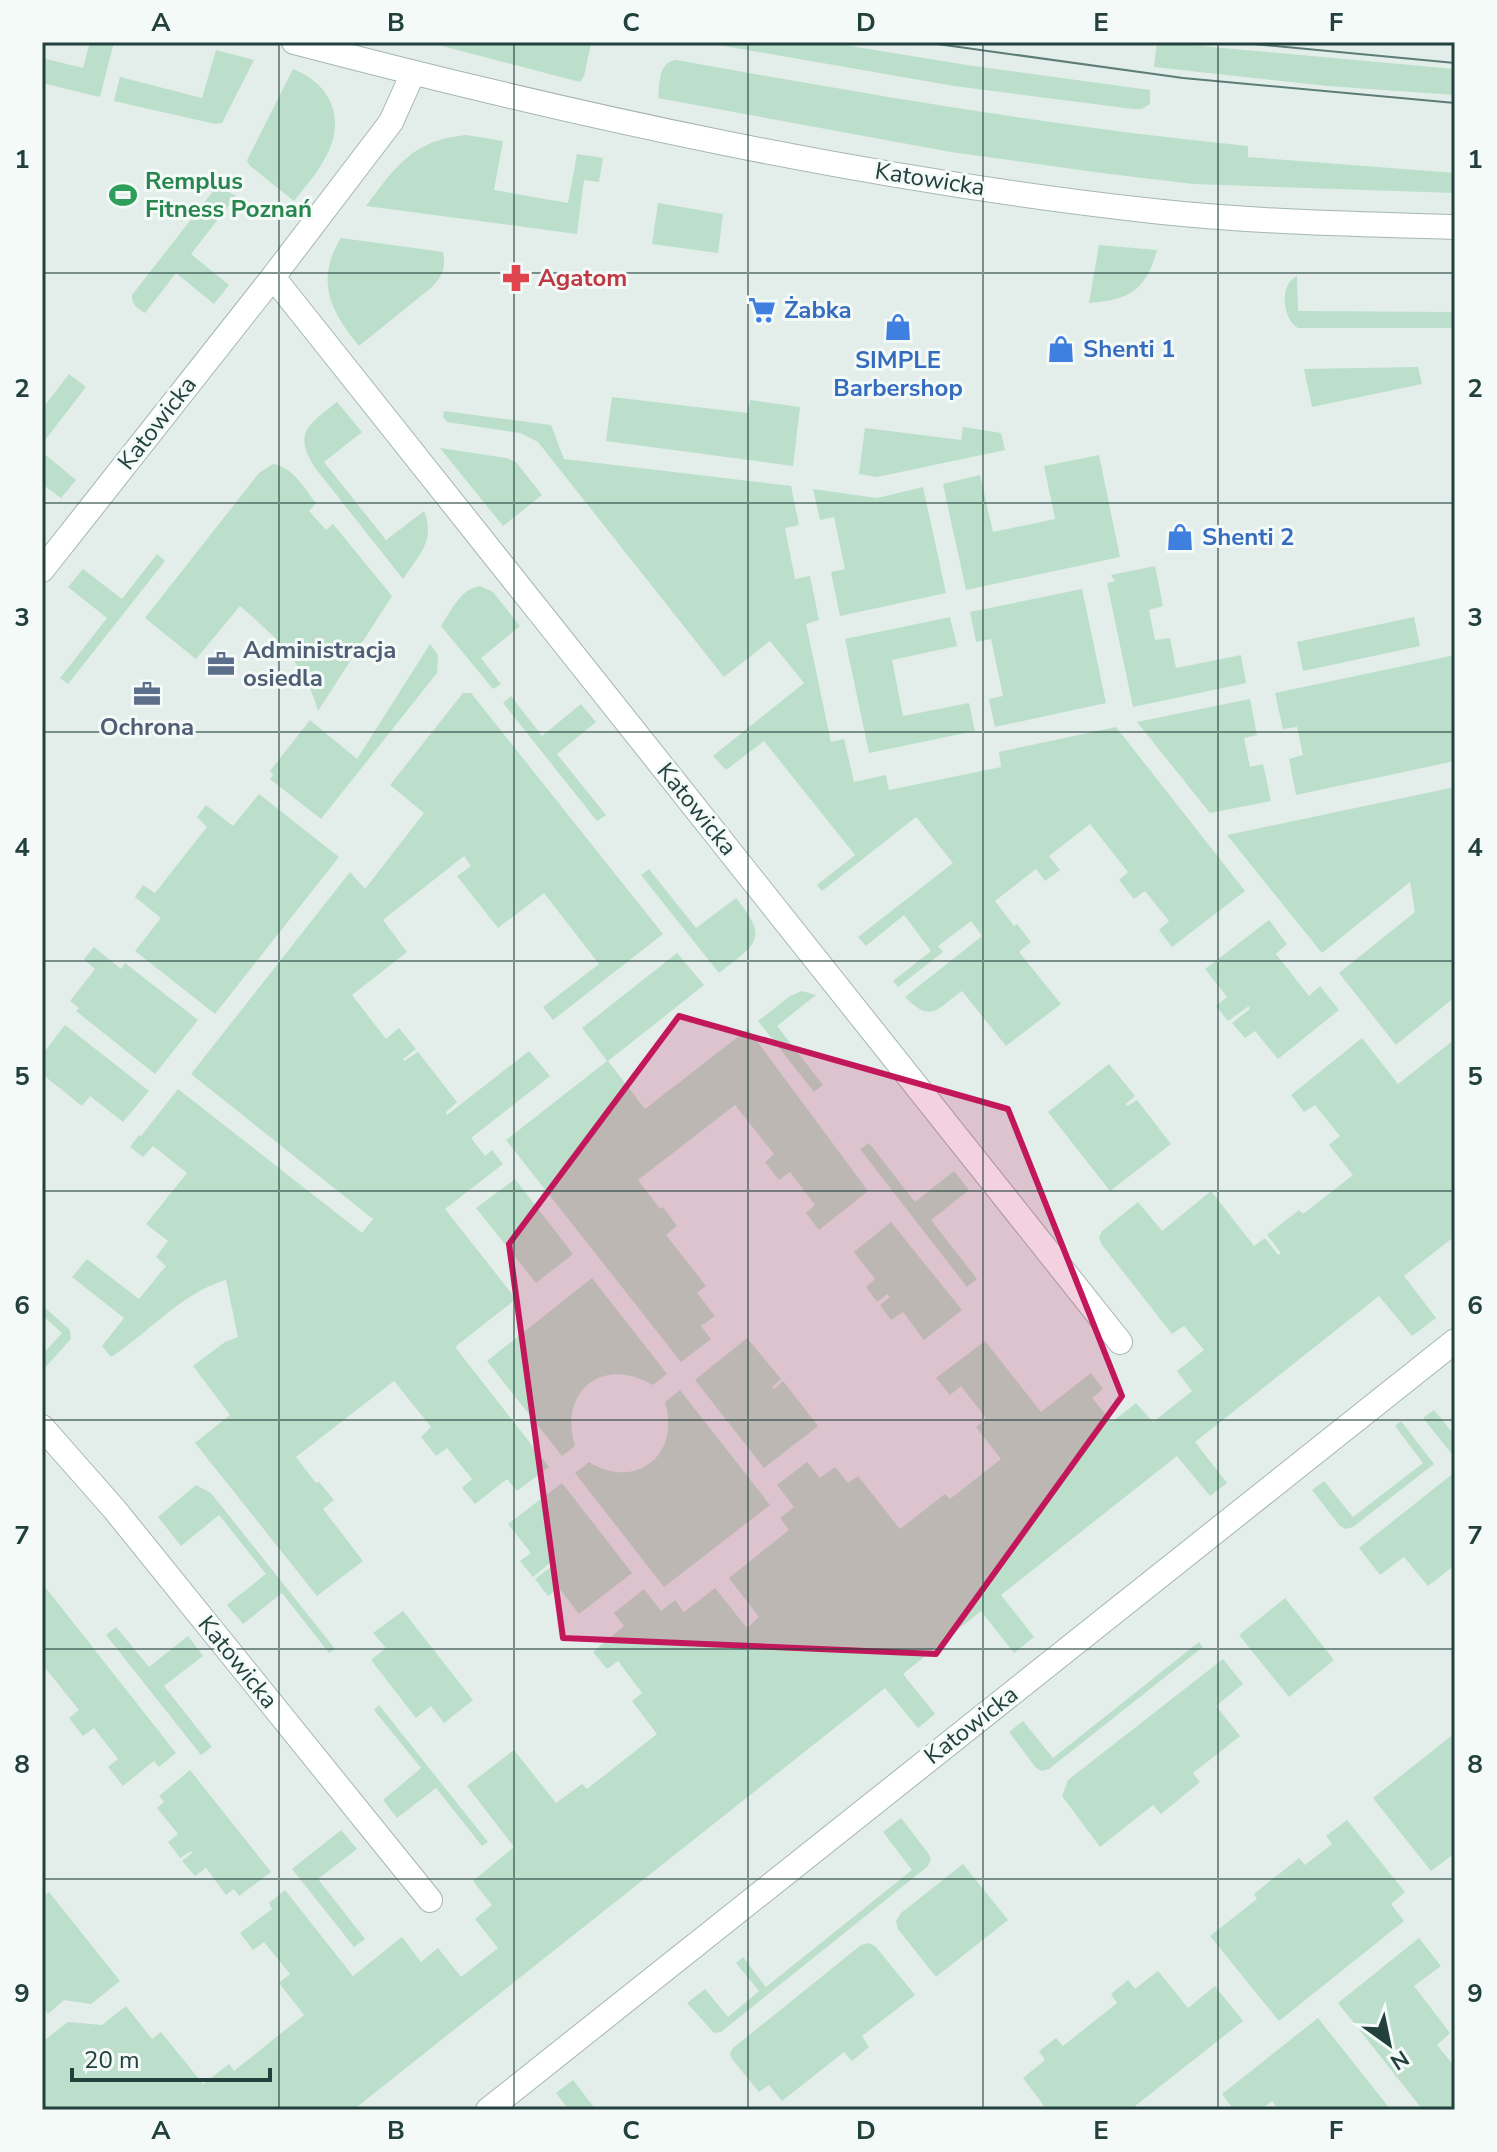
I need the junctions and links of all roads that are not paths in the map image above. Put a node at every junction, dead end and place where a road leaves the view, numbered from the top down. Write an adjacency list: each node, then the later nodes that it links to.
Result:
1 (294, 42): 2 (street, Katowicka)
2 (413, 73): 3 (street, Katowicka); 4 (street, Katowicka)
3 (1455, 227)
4 (273, 277): 5 (street, Katowicka); 7 (street, Katowicka)
5 (42, 570)
6 (1455, 1341): 10 (street, Katowicka)
7 (1120, 1342)
8 (42, 1427): 9 (street, Katowicka)
9 (430, 1900)
10 (488, 2110)

